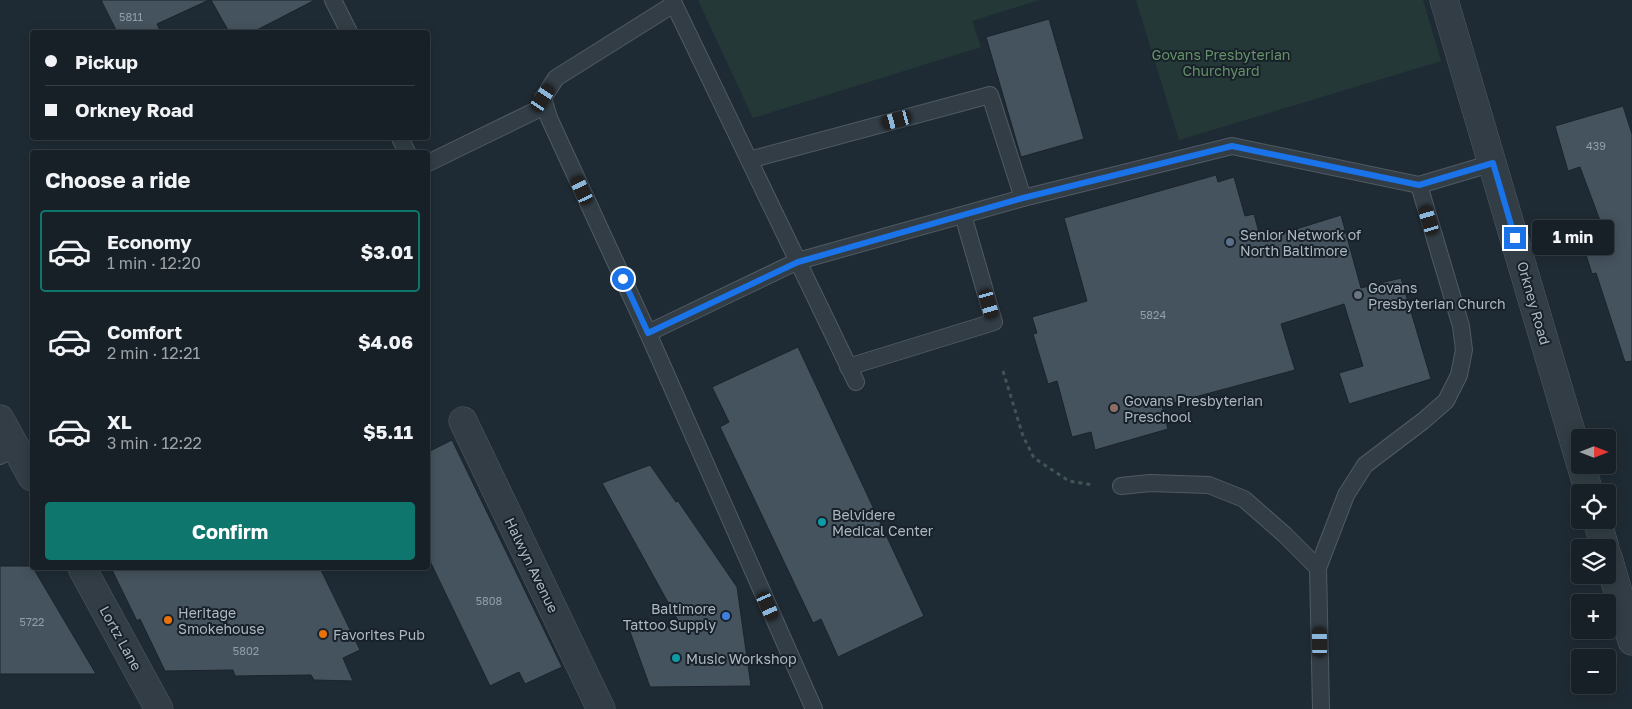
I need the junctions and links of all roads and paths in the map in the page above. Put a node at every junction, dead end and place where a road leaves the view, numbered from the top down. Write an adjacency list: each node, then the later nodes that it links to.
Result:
1 (333, 0): 4 (lane)
2 (1444, 0): 8 (street, Orkney Road)
3 (673, 2): 5 (lane); 6 (lane)
4 (348, 30)
5 (545, 106): 7 (lane); 13 (lane)
6 (749, 160): 10 (lane); 12 (lane)
7 (430, 163)
8 (1493, 163): 9 (lane); 19 (street, Orkney Road)
9 (1419, 185): 10 (lane); 23 (lane)
10 (1023, 198): 11 (lane)
11 (963, 215): 12 (lane); 14 (lane)
12 (798, 262): 13 (lane); 14 (lane)
13 (648, 333): 29 (lane)
14 (848, 366): 16 (lane)
15 (1003, 371): 22 (path)
16 (856, 382)
17 (0, 419): 20 (street)
18 (463, 421): 28 (street, Halwyn Avenue)
19 (1571, 432)
20 (8, 452): 21 (street)
21 (30, 475)
22 (1121, 486): 23 (lane)
23 (1318, 568): 30 (lane)
24 (83, 570): 27 (street, Lortz Lane)
25 (1616, 584): 26 (street)
26 (1632, 641)
27 (159, 709)
28 (601, 709)
29 (814, 709)
30 (1321, 709)

